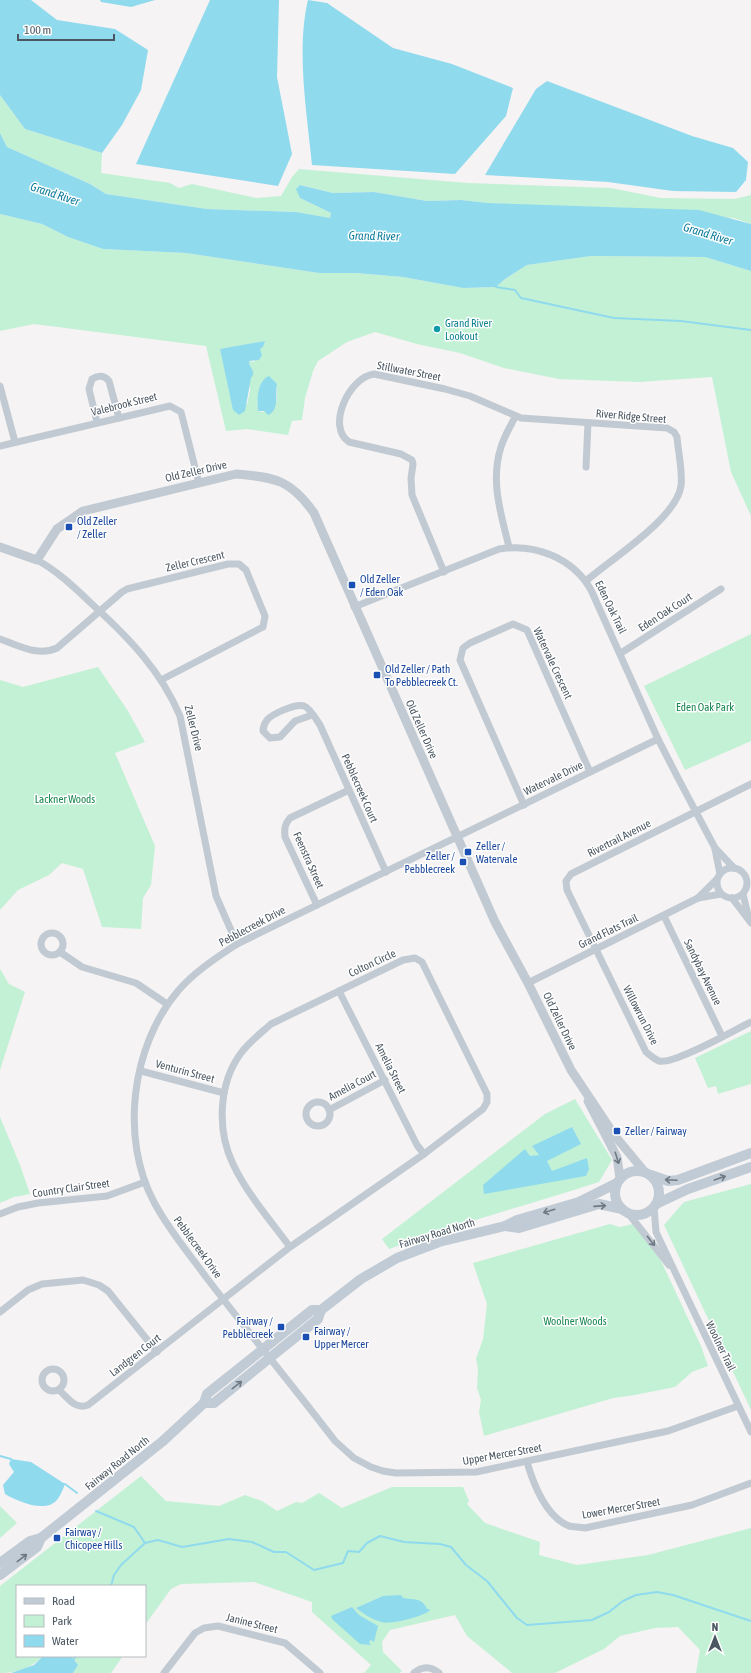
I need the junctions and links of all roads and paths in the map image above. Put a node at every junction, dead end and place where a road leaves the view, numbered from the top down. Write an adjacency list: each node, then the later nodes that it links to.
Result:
1 (0, 386): 6 (street)
2 (515, 417): 5 (street, River Ridge Street); 11 (street); 13 (street, Stillwater Street)
3 (119, 418): 4 (street, Valebrook Street); 4 (street); 9 (street, Valebrook Street)
4 (97, 422): 6 (street, Valebrook Street)
5 (588, 423): 8 (street); 14 (street, River Ridge Street)
6 (15, 442): 7 (street, Valebrook Street)
7 (0, 446)
8 (586, 467)
9 (199, 483): 12 (street, Old Zeller Drive); 16 (street, Old Zeller Drive)
10 (0, 547): 12 (street, Zeller Drive)
11 (509, 547): 13 (street, Eden Oak Trail); 14 (street, Eden Oak Trail)
12 (37, 560): 17 (street, Zeller Drive)
13 (444, 572): 16 (street, Eden Oak Trail)
14 (586, 581): 19 (street, Eden Oak Trail)
15 (721, 589): 19 (street, Eden Oak Court)
16 (354, 607): 28 (street, Old Zeller Drive)
17 (100, 611): 18 (street); 20 (street, Zeller Drive); 20 (street, Zeller Crescent)
18 (0, 639)
19 (621, 653): 22 (street, Eden Oak Trail)
20 (161, 680): 42 (street, Zeller Drive)
21 (312, 715): 21 (street, Pebblecreek Court); 25 (street, Pebblecreek Court)
22 (658, 739): 23 (street, Watervale Drive); 27 (street, Eden Oak Trail)
23 (590, 772): 26 (street, Watervale Drive); 26 (street, Watervale Crescent)
24 (751, 784): 27 (street, Rivertrail Avenue)
25 (349, 790): 32 (street, Pebblecreek Court); 39 (street, Feenstra Street)
26 (524, 805): 28 (street, Watervale Drive)
27 (695, 812): 29 (street, Eden Oak Trail); 43 (street, Rivertrail Avenue)
28 (457, 838): 32 (street, Pebblecreek Drive); 45 (street, Old Zeller Drive)
29 (715, 848): 30 (street, Eden Oak Trail); 34 (street, Eden Oak Trail)
30 (734, 868): 33 (street); 34 (street)
31 (751, 870): 33 (street)
32 (386, 872): 39 (street, Pebblecreek Drive)
33 (742, 872): 35 (street)
34 (719, 876): 36 (street); 37 (street, Grand Flats Trail)
35 (747, 889): 38 (street); 41 (street)
36 (721, 894): 37 (street, Grand Flats Trail); 38 (street)
37 (698, 898): 40 (street, Grand Flats Trail)
38 (732, 898): 41 (street)
39 (317, 905): 42 (street, Pebblecreek Drive)
40 (664, 916): 43 (street, Grand Flats Trail); 49 (street, Sandybay Avenue)
41 (750, 920)
42 (237, 944): 47 (street, Pebblecreek Drive)
43 (596, 949): 45 (street, Grand Flats Trail); 49 (street, Willowrun Drive)
44 (60, 952): 47 (street)
45 (528, 983): 52 (street, Old Zeller Drive)
46 (339, 991): 51 (street, Amelia Street); 53 (street, Colton Circle); 56 (street, Colton Circle)
47 (167, 1004): 50 (street, Pebblecreek Drive)
48 (751, 1022): 49 (street, Willowrun Drive)
49 (722, 1036)
50 (140, 1071): 53 (street, Venturin Street); 60 (street, Pebblecreek Drive)
51 (385, 1080): 54 (street, Amelia Court); 56 (street, Amelia Street)
52 (581, 1085): 58 (street, Old Zeller Drive); 59 (street, Old Zeller Drive, one-way to 59)
53 (224, 1093): 65 (street, Colton Circle)
54 (329, 1110)
55 (751, 1153): 58 (main road, one-way to 58)
56 (424, 1154): 65 (street, Colton Circle)
57 (751, 1167): 61 (main road, one-way to 57)
58 (647, 1173): 59 (main road); 61 (main road)
59 (618, 1180): 62 (main road); 64 (main road, Fairway Road North, one-way to 64)
60 (145, 1182): 63 (street, Country Clair Street); 67 (street, Pebblecreek Drive)
61 (655, 1206): 62 (main road); 66 (street, Woolner Trail)
62 (625, 1211): 64 (main road, Fairway Road North, one-way to 62); 66 (street, Woolner Trail, one-way to 66)
63 (0, 1214)
64 (504, 1226): 70 (main road, Fairway Road North)
65 (290, 1247): 67 (street, Colton Circle)
66 (673, 1269): 72 (street, Woolner Trail)
67 (222, 1299): 69 (street, Landgren Court); 70 (street, Pebblecreek Drive)
68 (0, 1312): 69 (street)
69 (157, 1352): 71 (street, Landgren Court)
70 (267, 1354): 74 (street, Upper Mercer Street); 76 (main road, Fairway Road North)
71 (59, 1390)
72 (738, 1406): 73 (street, Woolner Trail); 74 (street, Upper Mercer Street)
73 (751, 1432)
74 (527, 1462): 75 (street, Lower Mercer Street)
75 (751, 1483)
76 (41, 1538): 77 (main road, Fairway Road North); 78 (main road, Fairway Road North, one-way to 76)
77 (0, 1563)
78 (0, 1576)
79 (164, 1673): 80 (street, Janine Street)
80 (320, 1673)
81 (414, 1673): 82 (street)
82 (439, 1673)

